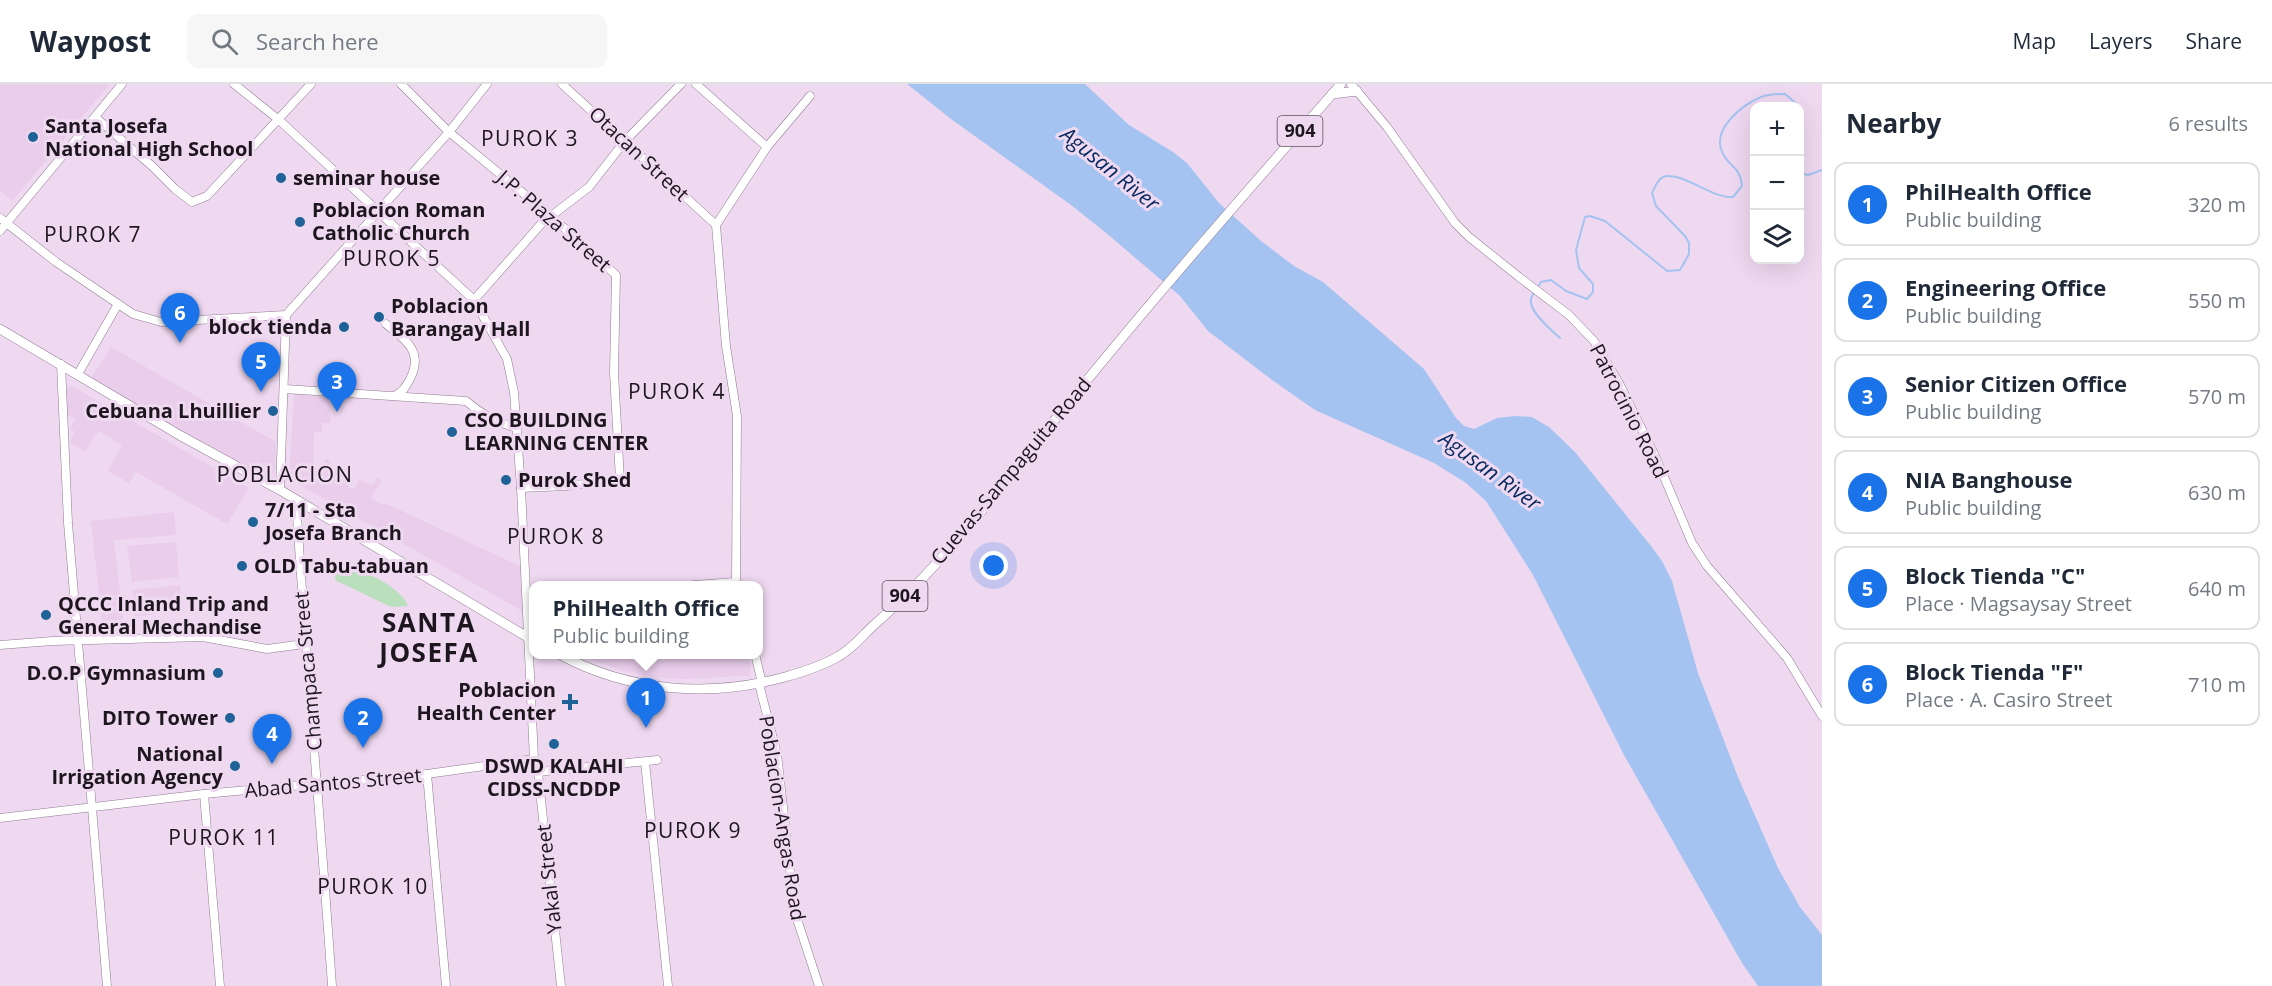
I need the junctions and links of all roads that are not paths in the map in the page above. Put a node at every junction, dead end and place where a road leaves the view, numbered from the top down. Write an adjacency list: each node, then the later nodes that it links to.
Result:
1 (122, 84): 14 (street)
2 (234, 84): 15 (street)
3 (311, 84): 15 (street)
4 (401, 84): 16 (street, J.P. Plaza Street)
5 (487, 84): 16 (street)
6 (562, 84): 17 (street, Otacan Street)
7 (681, 84): 17 (street)
8 (696, 84): 18 (street)
9 (1332, 84): 12 (main road)
10 (1341, 84): 12 (main road, Cuevas-Sampaguita Road / 904)
11 (1356, 88): 12 (main road); 47 (street, Patrocinio Road)
12 (1332, 95): 46 (main road, Cuevas-Sampaguita Road / 904)
13 (810, 96): 18 (street)
14 (94, 117): 15 (street); 21 (street)
15 (279, 120): 19 (street)
16 (449, 132): 19 (street); 20 (street, J.P. Plaza Street)
17 (625, 141): 20 (street); 22 (street, Otacan Street)
18 (767, 147): 22 (street)
19 (378, 210): 24 (street); 26 (street)
20 (551, 216): 24 (street); 34 (street, J.P. Plaza Street)
21 (3, 221): 23 (street); 25 (street)
22 (716, 225): 37 (street)
23 (0, 231)
24 (474, 300): 33 (street)
25 (118, 304): 26 (street); 30 (street)
26 (286, 315): 31 (street)
27 (386, 324): 32 (street)
28 (0, 329): 29 (main road)
29 (61, 364): 30 (main road); 40 (street)
30 (78, 374): 35 (main road)
31 (285, 389): 32 (street); 35 (street)
32 (393, 397): 33 (street)
33 (517, 428): 34 (street)
34 (521, 488): 38 (street)
35 (280, 490): 36 (main road)
36 (296, 500): 39 (main road); 41 (street, Champaca Street)
37 (736, 581)
38 (529, 584)
39 (529, 638)
40 (79, 640): 41 (street); 42 (street); 55 (street)
41 (304, 644): 53 (street, Champaca Street)
42 (0, 645)
43 (532, 659): 48 (street)
44 (570, 659): 46 (main road, Cuevas-Sampaguita Road / 904)
45 (756, 659): 46 (street, Poblacion-Angas Road)
46 (761, 683): 63 (street, Poblacion-Angas Road)
47 (1822, 716)
48 (534, 759): 51 (street); 52 (street, Abad Santos Street)
49 (657, 760): 50 (street)
50 (645, 762): 51 (street); 62 (street)
51 (538, 772): 61 (street, Yakal Street)
52 (427, 774): 53 (street, Abad Santos Street); 60 (street)
53 (318, 785): 54 (street, Abad Santos Street); 59 (street, Champaca Street)
54 (204, 794): 55 (street, Abad Santos Street); 58 (street)
55 (90, 808): 56 (street, Abad Santos Street); 57 (street)
56 (0, 818)
57 (107, 986)
58 (220, 986)
59 (333, 986)
60 (446, 986)
61 (561, 986)
62 (668, 986)
63 (819, 986)

